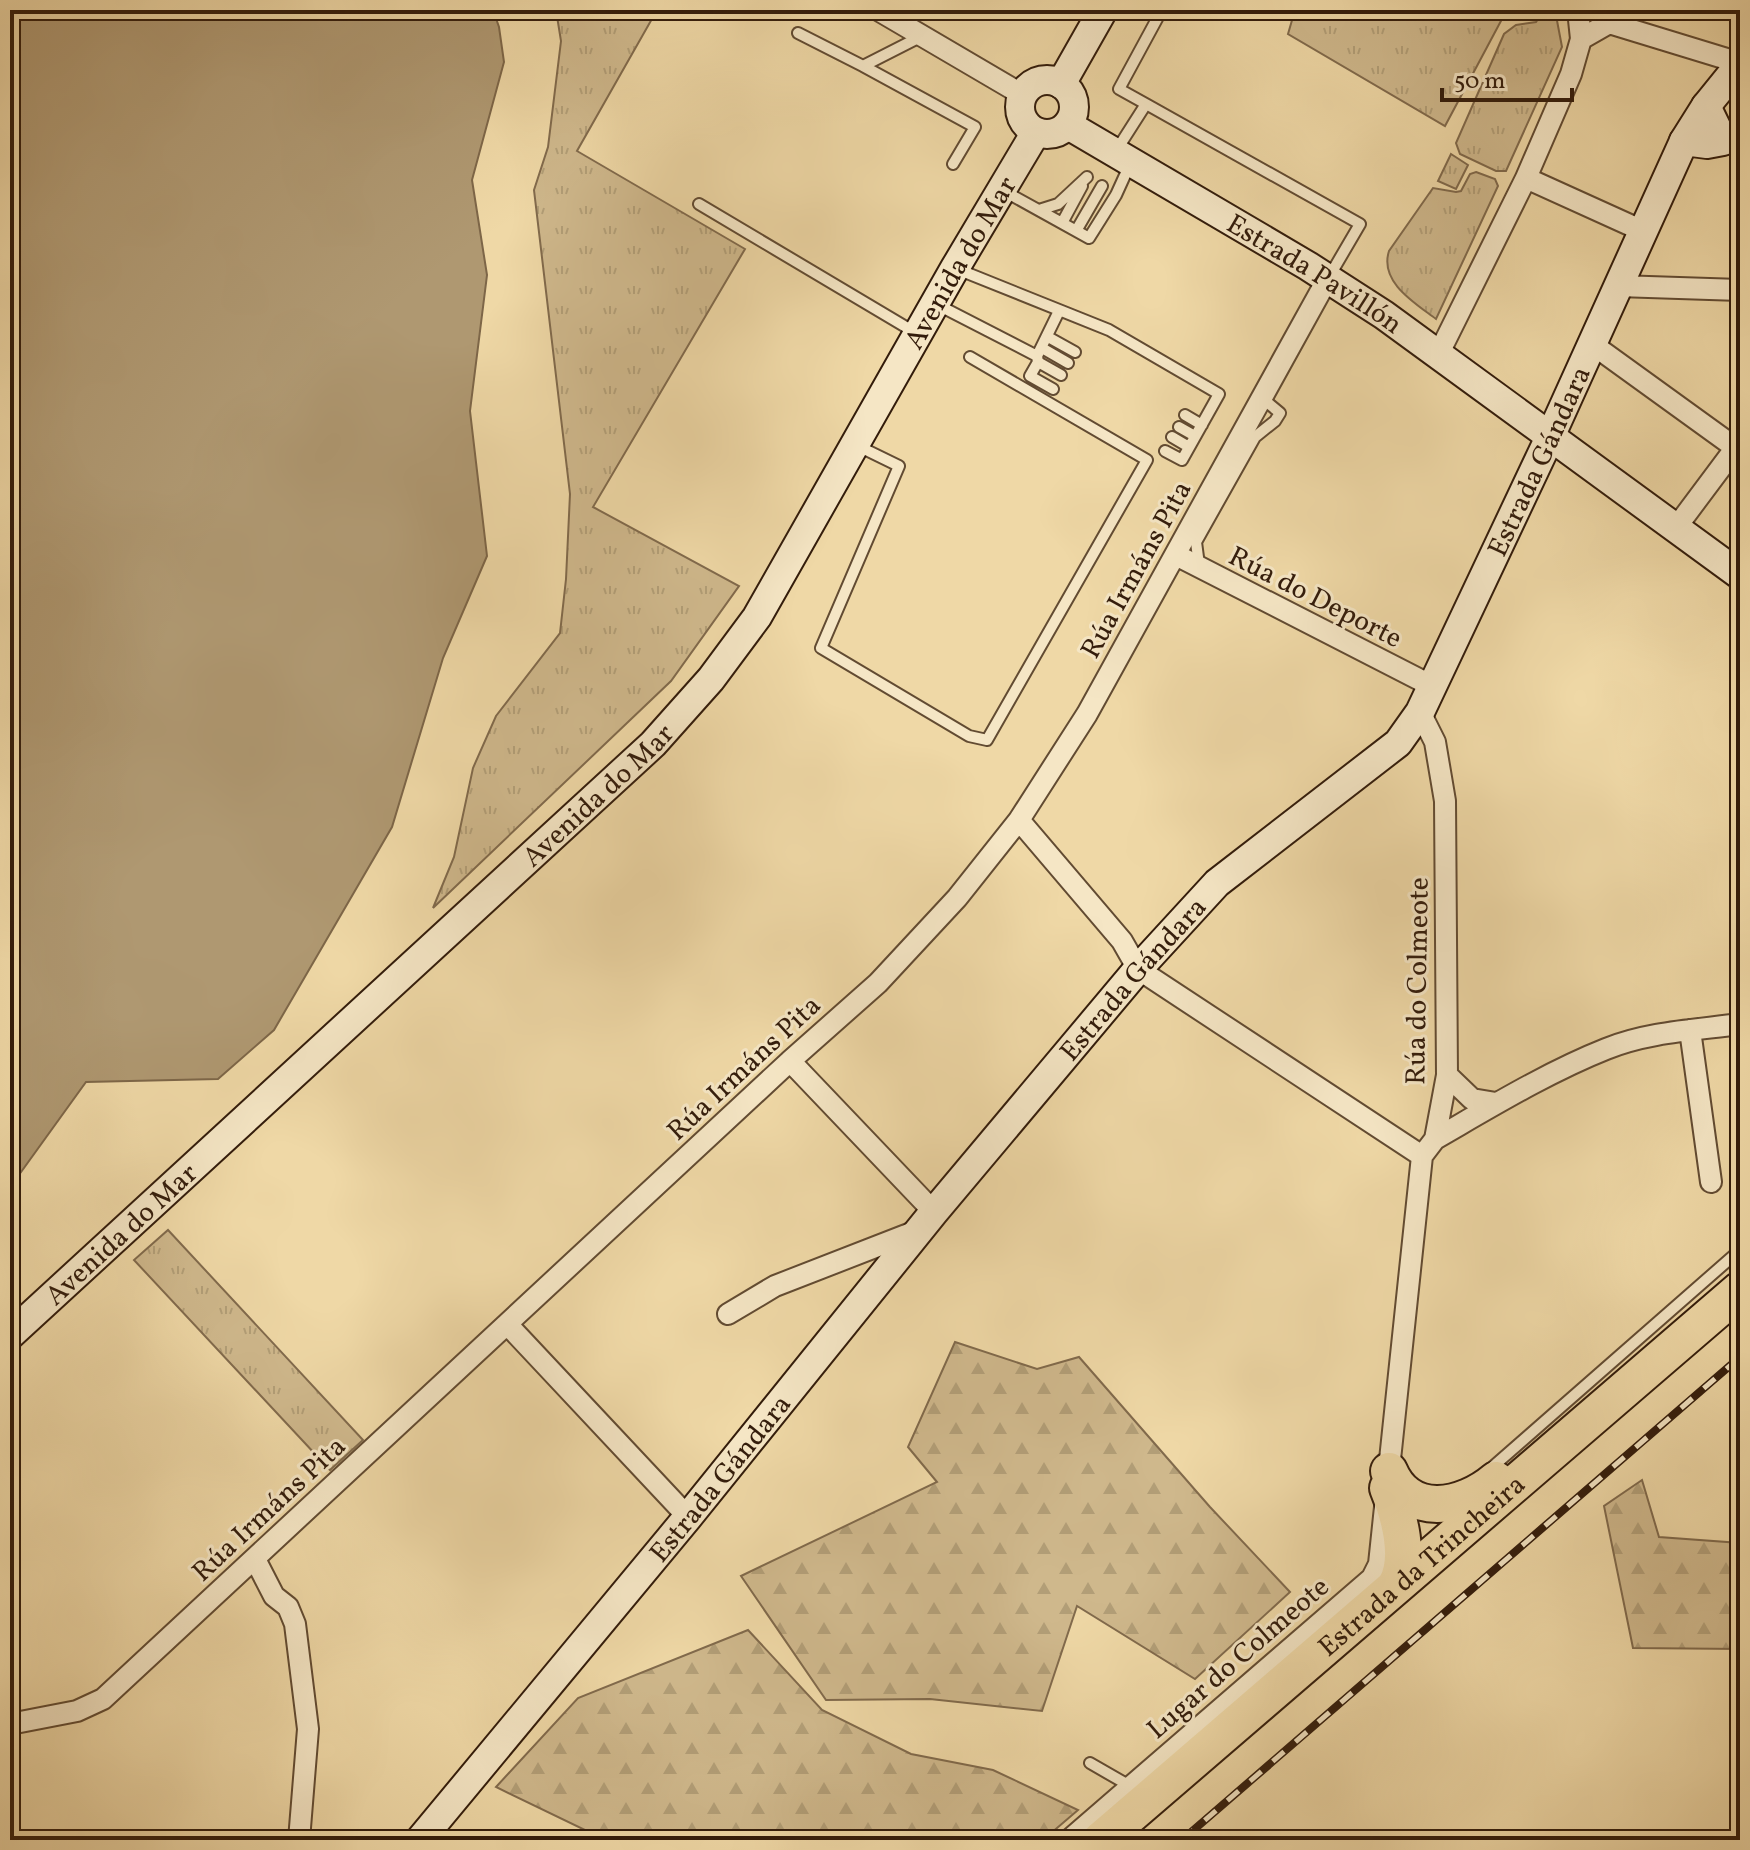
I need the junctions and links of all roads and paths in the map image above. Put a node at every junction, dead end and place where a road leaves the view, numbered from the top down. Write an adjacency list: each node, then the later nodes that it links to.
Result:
1 (878, 10): 5 (street)
2 (1103, 10): 12 (street)
3 (1143, 10): 14 (lane)
4 (1578, 10): 9 (street)
5 (905, 17): 8 (street)
6 (1605, 17): 9 (street); 10 (street)
7 (798, 33): 11 (lane)
8 (922, 36): 11 (lane); 13 (street)
9 (1581, 39): 23 (street)
10 (1740, 63): 15 (street, Estrada Gándara)
11 (863, 66): 21 (lane)
12 (1061, 84): 13 (street); 16 (street)
13 (1023, 95): 17 (street)
14 (1146, 104): 20 (lane); 33 (lane)
15 (1706, 106): 18 (street, Estrada Gándara); 19 (street)
16 (1068, 125): 17 (street); 20 (street, Estrada Pavillón)
17 (1036, 132): 25 (street, Avenida do Mar)
18 (1684, 141): 19 (street); 31 (street, Estrada Gándara)
19 (1731, 142)
20 (1124, 156): 26 (lane); 33 (street, Estrada Pavillón)
21 (953, 164)
22 (1087, 177): 24 (lane); 28 (lane); 29 (lane)
23 (1526, 178): 31 (street); 42 (street)
24 (1102, 186): 26 (lane); 30 (lane)
25 (1002, 190): 28 (lane); 32 (street, Avenida do Mar)
26 (1116, 195): 30 (lane)
27 (699, 204): 38 (lane)
28 (1039, 210): 29 (lane)
29 (1062, 223): 30 (lane)
30 (1076, 231)
31 (1643, 231): 34 (street, Estrada Gándara)
32 (955, 268): 36 (street, Avenida do Mar); 37 (lane)
33 (1328, 278): 42 (street, Estrada Pavillón); 48 (street, Rúa Irmáns Pita)
34 (1618, 286): 35 (street); 40 (street, Estrada Gándara)
35 (1740, 290)
36 (935, 304): 38 (street, Avenida do Mar); 43 (lane)
37 (1059, 311): 39 (lane); 50 (lane)
38 (917, 334): 55 (street, Avenida do Mar)
39 (1048, 337): 41 (lane); 43 (lane)
40 (1592, 344): 53 (street, Estrada Gándara); 56 (street)
41 (1075, 352)
42 (1439, 353): 53 (street, Estrada Pavillón)
43 (1039, 355): 45 (lane); 46 (lane); 47 (lane)
44 (970, 357): 55 (lane)
45 (1068, 363)
46 (1061, 375)
47 (1053, 389)
48 (1262, 398): 59 (street, Rúa Irmáns Pita); 60 (lane)
49 (1185, 415): 50 (lane)
50 (1202, 425): 54 (lane)
51 (1179, 427): 54 (lane)
52 (1172, 437): 54 (lane)
53 (1550, 437): 58 (street, Estrada Pavillón); 62 (street, Estrada Gándara)
54 (1192, 442): 57 (lane)
55 (855, 444): 80 (street, Avenida do Mar)
56 (1739, 447): 58 (street)
57 (1165, 451)
58 (1675, 529): 61 (street, Estrada Pavillón)
59 (1176, 555): 60 (street, Rúa do Deporte); 64 (street, Rúa Irmáns Pita)
60 (1200, 567): 62 (street, Rúa do Deporte)
61 (1740, 575)
62 (1432, 686): 63 (street, Estrada Gándara)
63 (1420, 712): 65 (street, Estrada Gándara); 69 (street, Rúa do Colmeote)
64 (1019, 820): 65 (street); 68 (street, Rúa Irmáns Pita)
65 (1138, 969): 72 (street); 74 (street, Estrada Gándara)
66 (1740, 1024): 67 (street)
67 (1690, 1030): 70 (street); 73 (street)
68 (790, 1061): 74 (street); 79 (street, Rúa Irmáns Pita)
69 (1447, 1075): 70 (street); 71 (street, Rúa do Colmeote)
70 (1496, 1103): 71 (street)
71 (1435, 1139): 72 (street, Rúa do Colmeote)
72 (1422, 1156): 82 (street)
73 (1711, 1182)
74 (926, 1221): 78 (street); 84 (street, Estrada Gándara)
75 (1740, 1250): 83 (lane)
76 (1740, 1290): 81 (highway, Estrada da Trincheira)
77 (1740, 1312): 94 (highway, Estrada da Trincheira)
78 (728, 1314)
79 (507, 1324): 84 (street); 85 (street, Rúa Irmáns Pita)
80 (10, 1335)
81 (1629, 1386): 83 (highway); 86 (highway, Estrada da Trincheira)
82 (1388, 1479): 83 (highway); 86 (highway); 89 (street, Lugar do Colmeote)
83 (1455, 1502)
84 (688, 1517): 91 (street, Estrada Gándara)
85 (255, 1559): 87 (street, Rúa Irmáns Pita); 90 (street)
86 (1396, 1585): 93 (highway, Estrada da Trincheira)
87 (10, 1724)
88 (1090, 1763): 89 (lane)
89 (1130, 1786): 92 (street, Lugar do Colmeote)
90 (298, 1839)
91 (420, 1840)
92 (1069, 1840)
93 (1101, 1840)
94 (1129, 1840)

